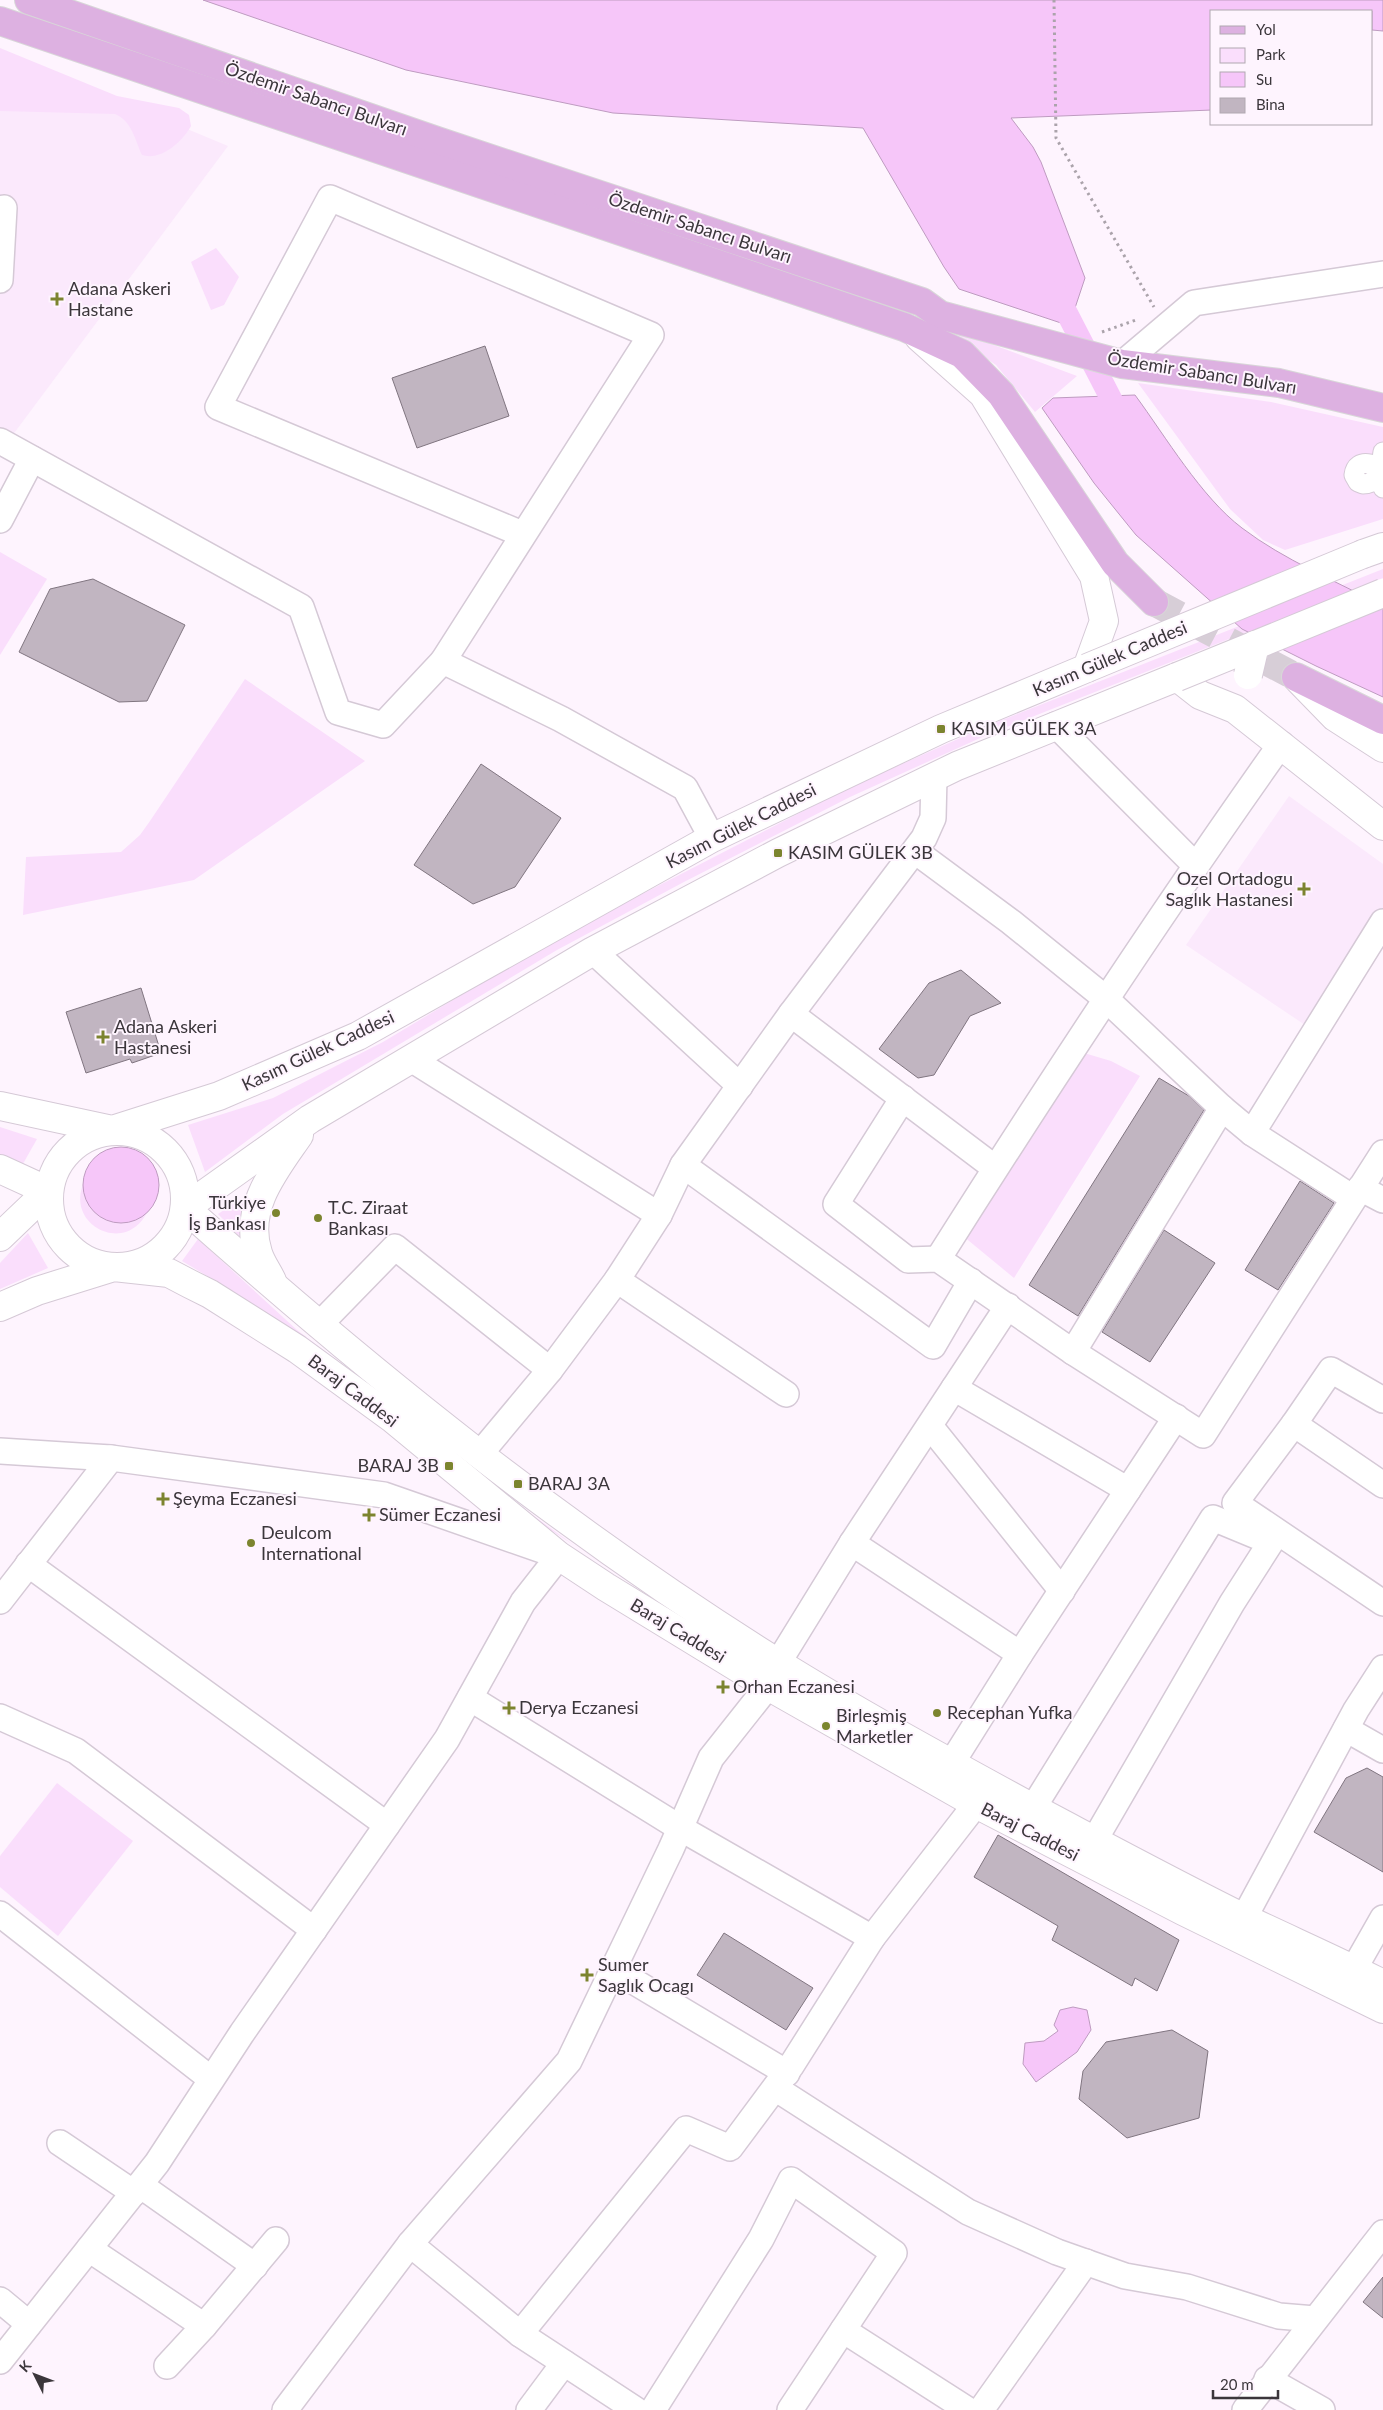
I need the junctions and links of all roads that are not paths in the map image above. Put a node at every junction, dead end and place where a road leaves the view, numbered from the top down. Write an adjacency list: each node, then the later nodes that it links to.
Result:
1 (29, 0): 7 (main road, Özdemir Sabancı Bulvarı)
2 (0, 21): 6 (main road, Özdemir Sabancı Bulvarı)
3 (4, 208): 5 (street)
4 (1383, 274): 7 (street)
5 (0, 280)
6 (913, 331): 17 (main road, Özdemir Sabancı Bulvarı); 20 (main road)
7 (1122, 364): 8 (main road, Özdemir Sabancı Bulvarı)
8 (1383, 408)
9 (0, 441): 11 (street)
10 (1383, 452): 12 (street)
11 (32, 459): 13 (street); 19 (street)
12 (1381, 482)
13 (0, 520)
14 (522, 534): 14 (street); 19 (street)
15 (1373, 551): 20 (main road, Kasım Gülek Caddesi, bridge)
16 (1383, 593): 18 (main road, bridge)
17 (1154, 602)
18 (1255, 645): 21 (main road, bridge); 22 (main road, bridge)
19 (443, 661): 29 (street)
20 (1087, 668): 29 (main road, Kasım Gülek Caddesi)
21 (1178, 677): 22 (main road); 24 (main road)
22 (1236, 709): 25 (main road)
23 (1383, 720): 26 (main road)
24 (1056, 726): 27 (main road); 31 (street)
25 (1281, 744): 28 (main road); 31 (street)
26 (1383, 748)
27 (934, 777): 30 (street); 33 (main road)
28 (1383, 826)
29 (712, 838): 42 (main road, Kasım Gülek Caddesi)
30 (915, 851): 34 (street); 35 (street)
31 (1195, 865): 34 (street)
32 (1383, 922): 43 (street)
33 (592, 951): 36 (main road); 37 (street)
34 (1105, 998): 40 (street); 46 (street)
35 (791, 1014): 37 (street); 38 (street)
36 (411, 1059): 41 (main road); 52 (street)
37 (740, 1086): 45 (street)
38 (903, 1098): 46 (street); 54 (street)
39 (0, 1106): 42 (main road)
40 (1222, 1108): 43 (street); 62 (street)
41 (310, 1119): 51 (main road); 58 (main road)
42 (112, 1130): 48 (main road); 51 (main road)
43 (1252, 1133): 49 (street)
44 (1383, 1153): 49 (street)
45 (684, 1165): 52 (street); 57 (street)
46 (995, 1168): 54 (street)
47 (0, 1169): 48 (main road)
48 (48, 1191): 53 (main road); 55 (main road)
49 (1357, 1193): 50 (street); 67 (street)
50 (1383, 1200)
51 (184, 1208): 55 (main road); 58 (main road, Baraj Caddesi)
52 (659, 1215): 56 (street)
53 (0, 1237)
54 (938, 1260): 57 (street)
55 (114, 1267): 60 (main road); 76 (main road, Baraj Caddesi)
56 (617, 1280): 63 (street); 65 (street)
57 (971, 1281): 59 (street)
58 (276, 1288): 61 (main road, Baraj Caddesi)
59 (1008, 1306): 62 (street); 64 (street)
60 (0, 1308)
61 (319, 1325): 63 (street); 71 (main road, Baraj Caddesi)
62 (1073, 1352): 67 (street)
63 (550, 1370): 71 (street)
64 (954, 1388): 69 (street); 74 (street)
65 (786, 1394)
66 (1383, 1400): 68 (street)
67 (1176, 1417): 74 (street)
68 (1294, 1424): 73 (street); 80 (street)
69 (930, 1426): 75 (street); 78 (street)
70 (0, 1452): 72 (street)
71 (479, 1455): 83 (main road, Baraj Caddesi)
72 (111, 1458): 76 (street); 77 (street)
73 (1383, 1485)
74 (1128, 1490): 78 (street)
75 (852, 1543): 81 (street); 83 (street)
76 (559, 1556): 83 (main road, Baraj Caddesi); 84 (street)
77 (28, 1564): 79 (street); 91 (street)
78 (1062, 1591): 81 (street)
79 (0, 1601)
80 (1383, 1603)
81 (1020, 1654): 88 (street)
82 (1383, 1668): 86 (street)
83 (773, 1674): 88 (main road, Baraj Caddesi); 89 (main road, Baraj Caddesi); 92 (street)
84 (470, 1698): 91 (street); 92 (street)
85 (0, 1717): 97 (street)
86 (1346, 1729): 87 (street); 95 (street)
87 (1383, 1750)
88 (951, 1764): 90 (main road, Baraj Caddesi)
89 (976, 1804): 98 (street); 102 (main road, Baraj Caddesi)
90 (1033, 1808): 93 (main road, Baraj Caddesi); 93 (street)
91 (387, 1824): 97 (street)
92 (680, 1828): 98 (street); 100 (street)
93 (1094, 1841): 95 (main road, Baraj Caddesi)
94 (0, 1914): 103 (street)
95 (1244, 1918): 99 (main road, Baraj Caddesi)
96 (1383, 1918): 99 (street)
97 (314, 1930): 103 (street)
98 (872, 1938): 104 (street)
99 (1354, 1969): 101 (main road, Baraj Caddesi)
100 (613, 1970): 104 (street); 109 (street)
101 (1383, 1984)
102 (1383, 2009)
103 (211, 2079): 106 (street)
104 (781, 2081): 111 (street); 118 (street)
105 (60, 2143): 106 (street)
106 (137, 2189): 110 (street); 112 (street)
107 (1383, 2233): 114 (street)
108 (276, 2240): 112 (street)
109 (410, 2244): 118 (street); 123 (street)
110 (89, 2249): 115 (street); 116 (street)
111 (1086, 2262): 114 (street); 129 (street)
112 (255, 2266): 116 (street)
113 (0, 2300): 115 (street)
114 (1315, 2319): 122 (street)
115 (29, 2324): 119 (street)
116 (204, 2326): 121 (street)
117 (843, 2330): 126 (street); 127 (street); 128 (street)
118 (520, 2334): 120 (street)
119 (0, 2361)
120 (564, 2363): 124 (street); 125 (street)
121 (168, 2366)
122 (1267, 2379): 130 (street); 131 (street)
123 (285, 2410)
124 (529, 2410)
125 (636, 2410)
126 (653, 2410)
127 (790, 2410)
128 (968, 2410)
129 (981, 2410)
130 (1244, 2410)
131 (1322, 2410)

